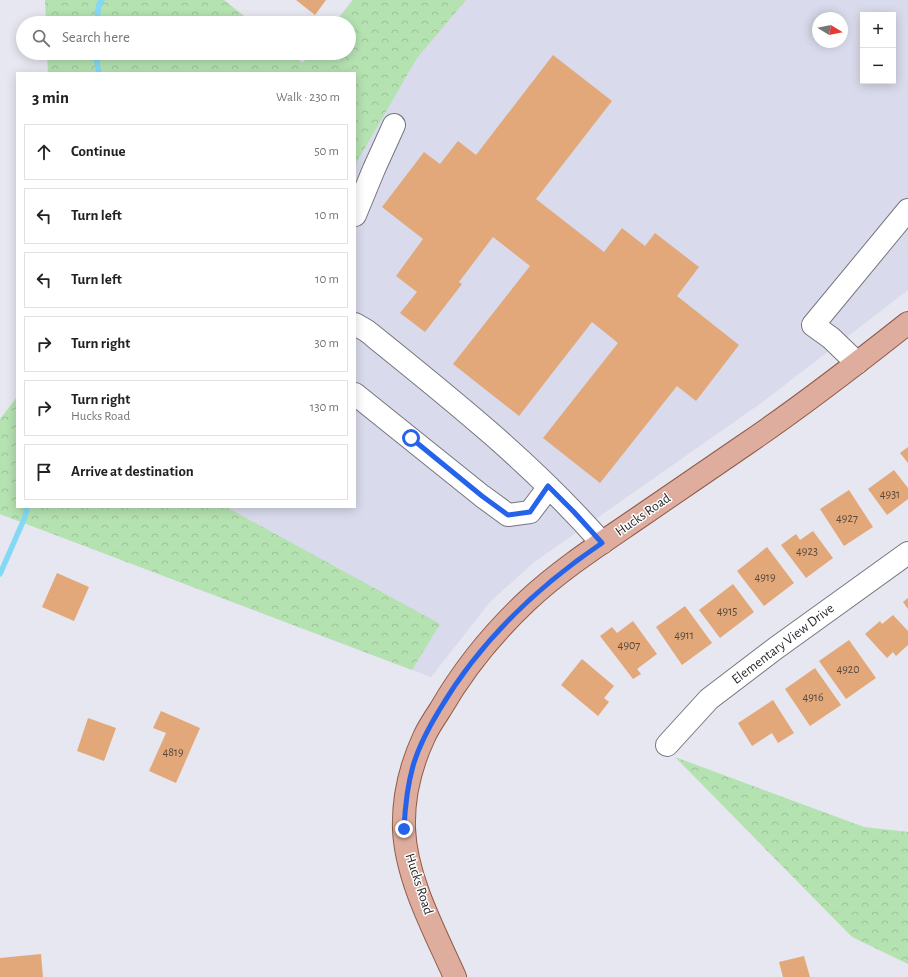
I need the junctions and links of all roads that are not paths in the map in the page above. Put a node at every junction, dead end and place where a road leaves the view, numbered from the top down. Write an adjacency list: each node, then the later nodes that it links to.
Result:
1 (394, 126): 3 (street)
2 (908, 210): 6 (street)
3 (356, 213)
4 (908, 322): 6 (main road, Hucks Road)
5 (356, 325): 8 (street)
6 (857, 363): 9 (main road, Hucks Road)
7 (356, 395): 8 (street)
8 (548, 486): 9 (street)
9 (602, 543): 12 (main road, Hucks Road)
10 (908, 553): 11 (street, Elementary View Drive)
11 (667, 745)
12 (456, 977)

